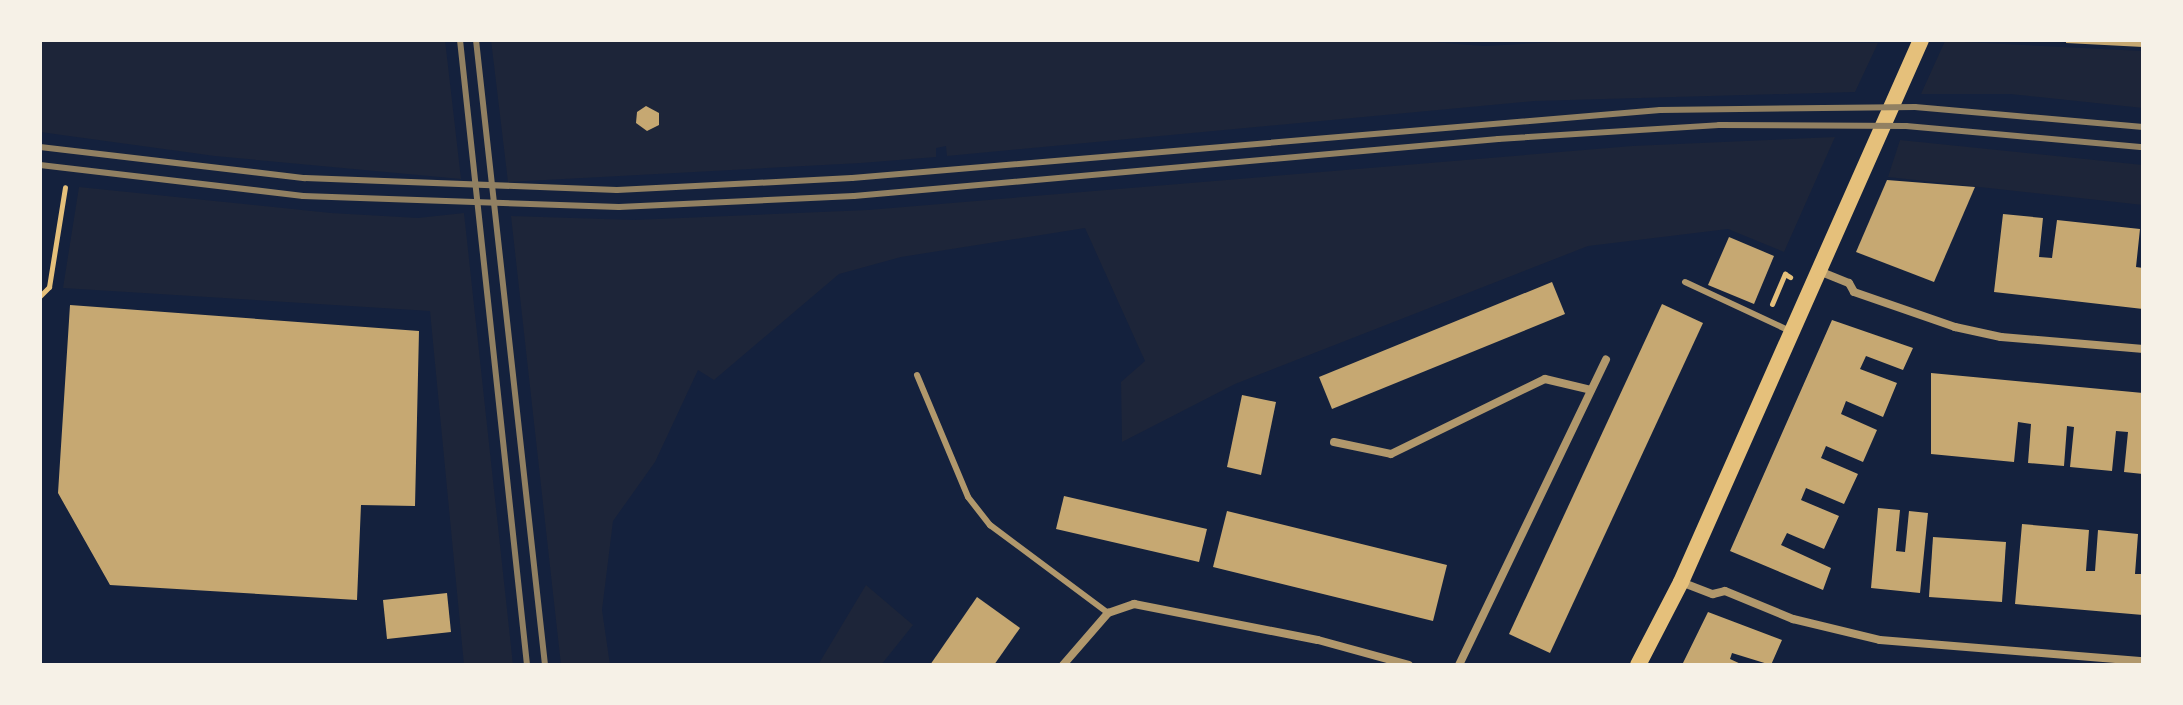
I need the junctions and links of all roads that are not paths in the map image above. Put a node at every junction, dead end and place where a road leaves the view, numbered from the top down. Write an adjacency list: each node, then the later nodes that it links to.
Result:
1 (1921, 40): 2 (main road)
2 (1817, 270): 4 (main road); 5 (street)
3 (1685, 282): 4 (lane)
4 (1788, 330): 10 (main road)
5 (2143, 349)
6 (1606, 359): 8 (street)
7 (917, 375): 11 (lane)
8 (1591, 390): 9 (street); 15 (street)
9 (1334, 442)
10 (1681, 582): 12 (street); 16 (main road)
11 (1108, 613): 13 (street); 14 (street)
12 (2143, 661)
13 (1063, 665)
14 (1409, 665)
15 (1459, 665)
16 (1638, 665)

